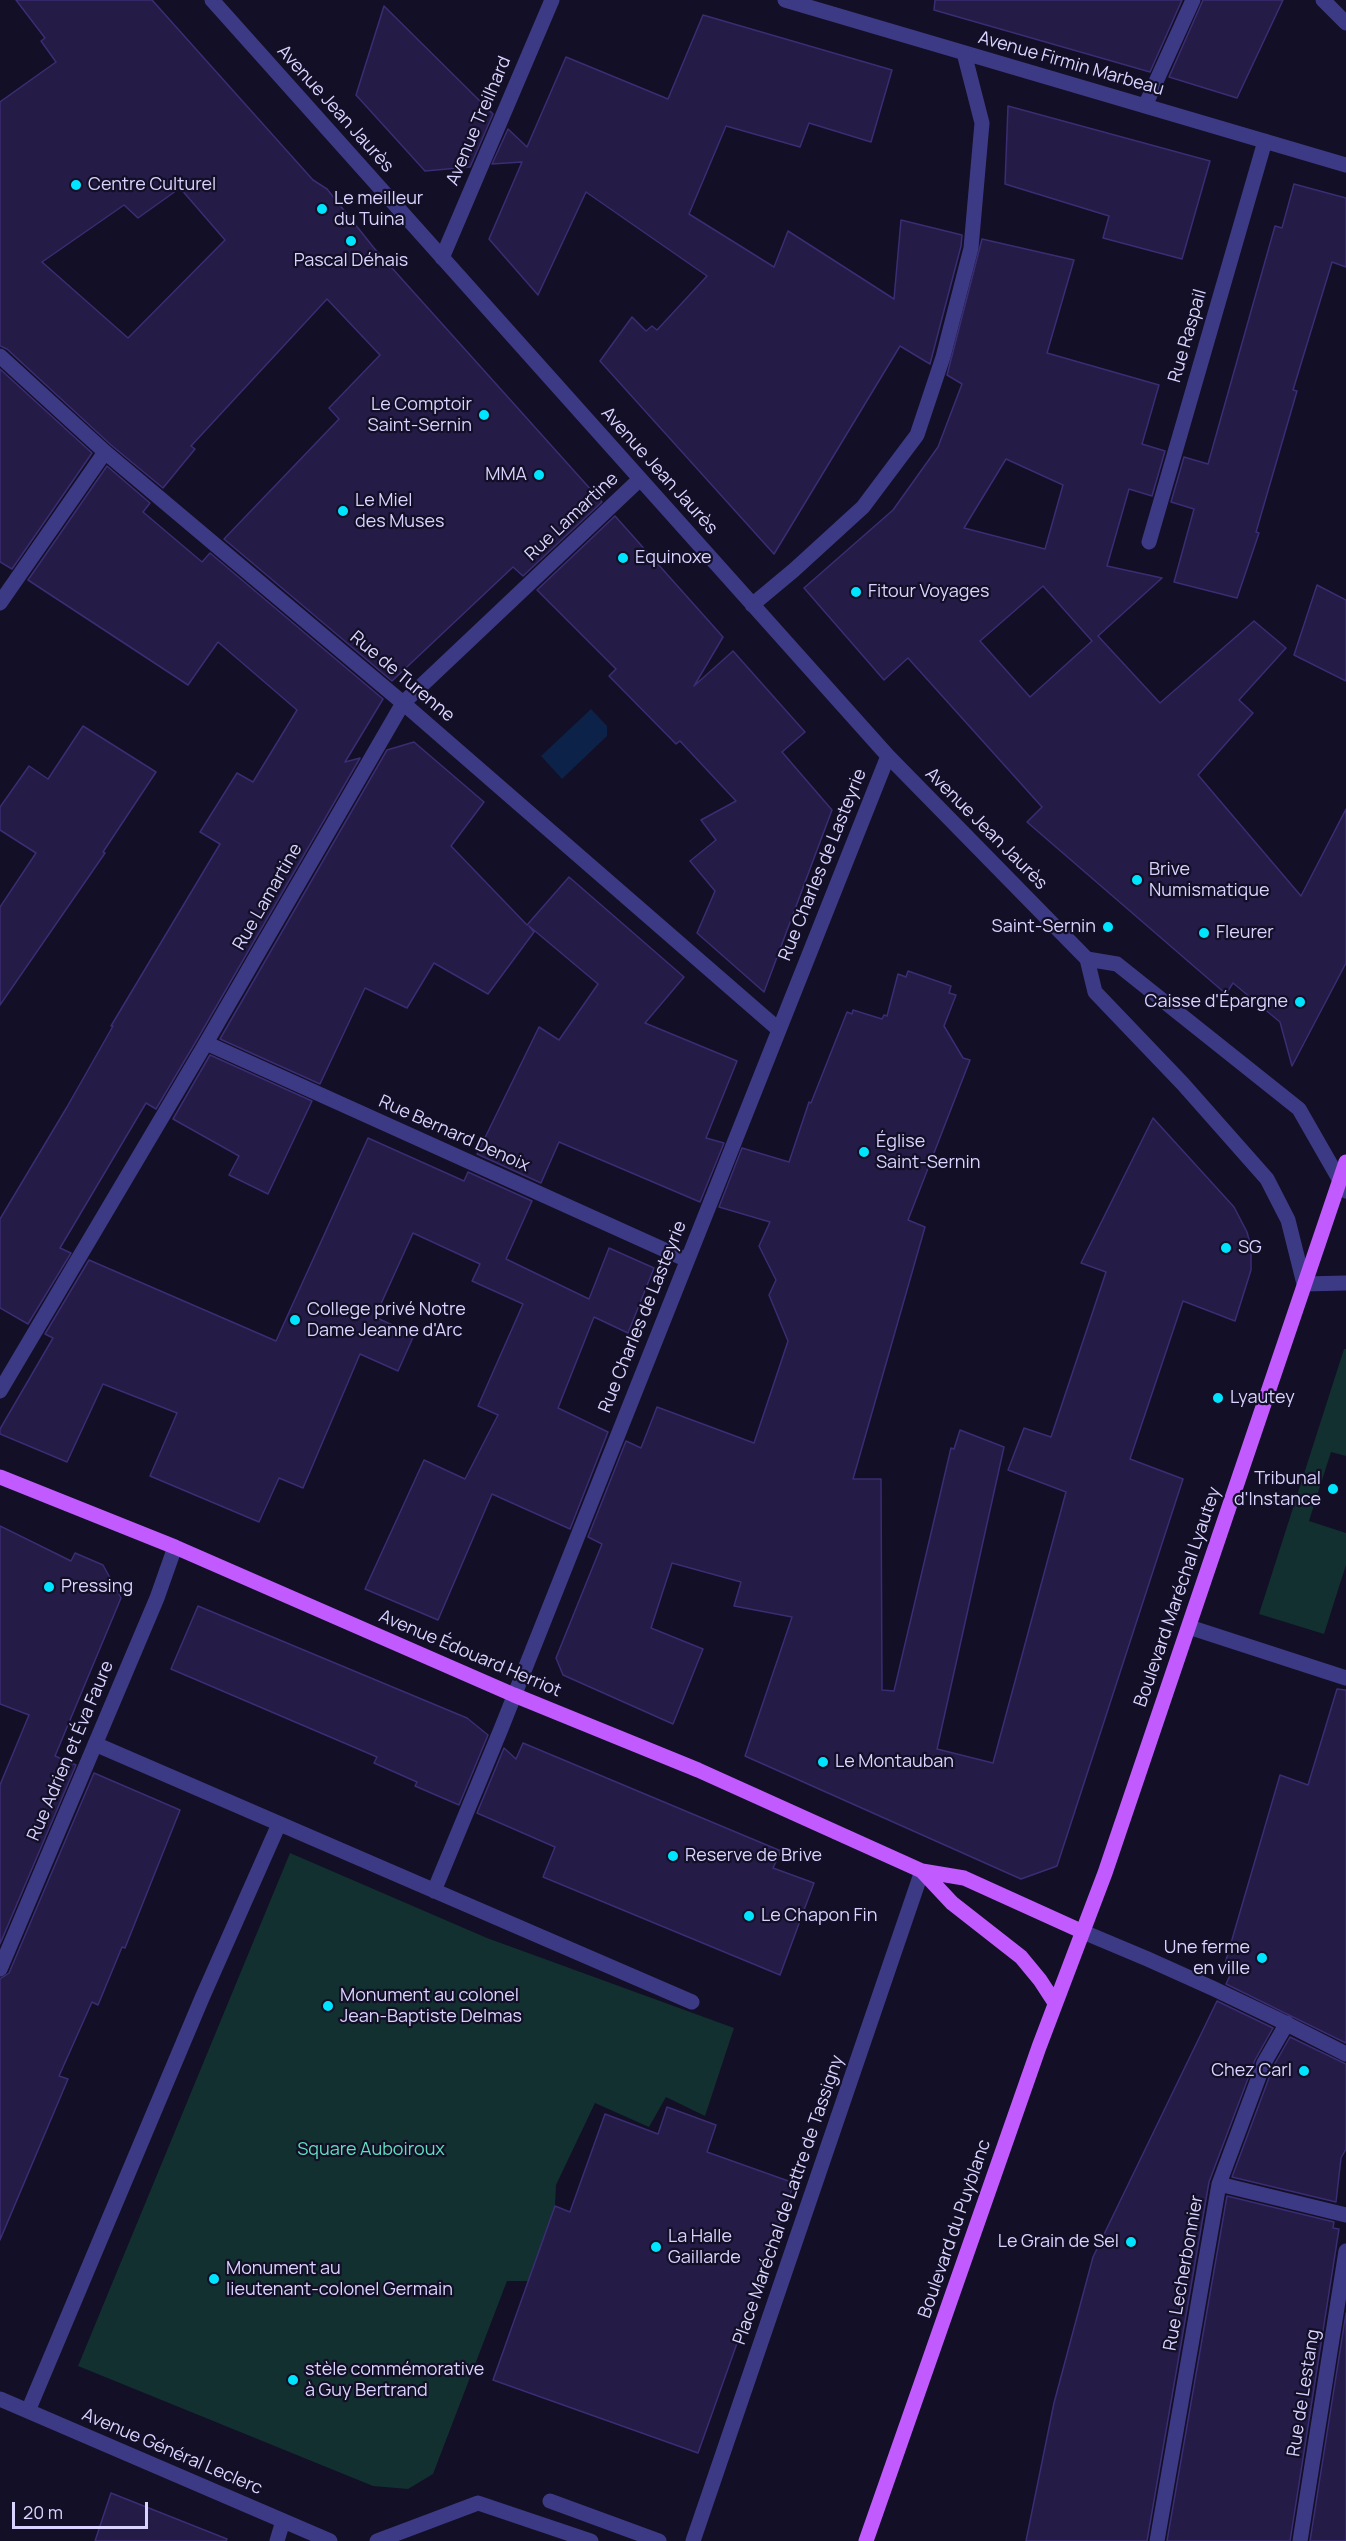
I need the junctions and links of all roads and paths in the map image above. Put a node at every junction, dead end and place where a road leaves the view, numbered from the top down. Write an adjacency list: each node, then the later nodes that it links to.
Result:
1 (212, 0): 12 (street, Avenue Jean Jaurès)
2 (552, 0): 12 (street, Avenue Treilhard)
3 (785, 0): 6 (street, Avenue Firmin Marbeau)
4 (1193, 0): 9 (street)
5 (1323, 0): 7 (street)
6 (835, 7): 8 (street, Avenue Firmin Marbeau)
7 (1346, 23)
8 (964, 53): 9 (street, Avenue Firmin Marbeau); 18 (street)
9 (1145, 106): 10 (street, Avenue Firmin Marbeau)
10 (1265, 141): 11 (street, Avenue Firmin Marbeau); 16 (street, Rue Raspail)
11 (1346, 165)
12 (442, 258): 15 (street, Avenue Jean Jaurès)
13 (0, 356): 14 (street, Rue de Turenne)
14 (105, 452): 17 (street); 19 (street, Rue de Turenne)
15 (640, 479): 18 (street, Avenue Jean Jaurès); 19 (street, Rue Lamartine)
16 (1149, 542)
17 (0, 603)
18 (752, 605): 20 (street, Avenue Jean Jaurès)
19 (403, 703): 22 (street, Rue de Turenne); 23 (street, Rue Lamartine)
20 (888, 756): 21 (street, Avenue Jean Jaurès); 22 (street, Rue Charles de Lasteyrie)
21 (1087, 959): 25 (street); 28 (street)
22 (778, 1029): 26 (street, Rue Charles de Lasteyrie)
23 (206, 1043): 26 (street, Rue Bernard Denoix); 29 (street, Rue Lamartine)
24 (1346, 1162): 25 (main road, Boulevard Maréchal Lyautey)
25 (1343, 1186): 28 (main road, Boulevard Maréchal Lyautey)
26 (687, 1260): 34 (street, Rue Charles de Lasteyrie)
27 (1346, 1283): 28 (street)
28 (1304, 1284): 32 (main road, Boulevard Maréchal Lyautey)
29 (0, 1391)
30 (0, 1477): 31 (main road, Avenue Édouard Herriot)
31 (175, 1547): 34 (main road, Avenue Édouard Herriot); 35 (street, Rue Adrien et Éva Faure)
32 (1188, 1627): 33 (street); 39 (main road, Boulevard Maréchal Lyautey)
33 (1346, 1678)
34 (514, 1695): 37 (main road, Avenue Édouard Herriot); 38 (street, Rue Charles de Lasteyrie)
35 (95, 1744): 36 (street); 40 (street, Rue Adrien et Éva Faure)
36 (279, 1824): 38 (street); 49 (street)
37 (922, 1871): 39 (main road, Avenue Édouard Herriot); 42 (main road, Avenue Édouard Herriot); 57 (street, Place Maréchal de Lattre de Tassigny)
38 (434, 1891): 41 (street)
39 (1081, 1931): 42 (main road, Boulevard du Puyblanc); 43 (street)
40 (0, 1969)
41 (692, 2002)
42 (1055, 2003): 58 (main road, Boulevard du Puyblanc)
43 (1287, 2023): 44 (street); 45 (street, Rue Lecherbonnier)
44 (1346, 2054)
45 (1219, 2184): 46 (street); 59 (street, Rue Lecherbonnier)
46 (1346, 2215)
47 (1346, 2251): 60 (street, Rue de Lestang)
48 (0, 2399): 49 (street, Avenue Général Leclerc)
49 (28, 2411): 51 (street, Avenue Général Leclerc)
50 (550, 2501): 56 (street)
51 (284, 2521): 52 (street); 53 (street, Avenue Général Leclerc)
52 (277, 2541)
53 (330, 2541)
54 (377, 2541): 55 (street)
55 (591, 2541)
56 (659, 2541)
57 (693, 2541)
58 (866, 2541)
59 (1157, 2541)
60 (1300, 2541)

